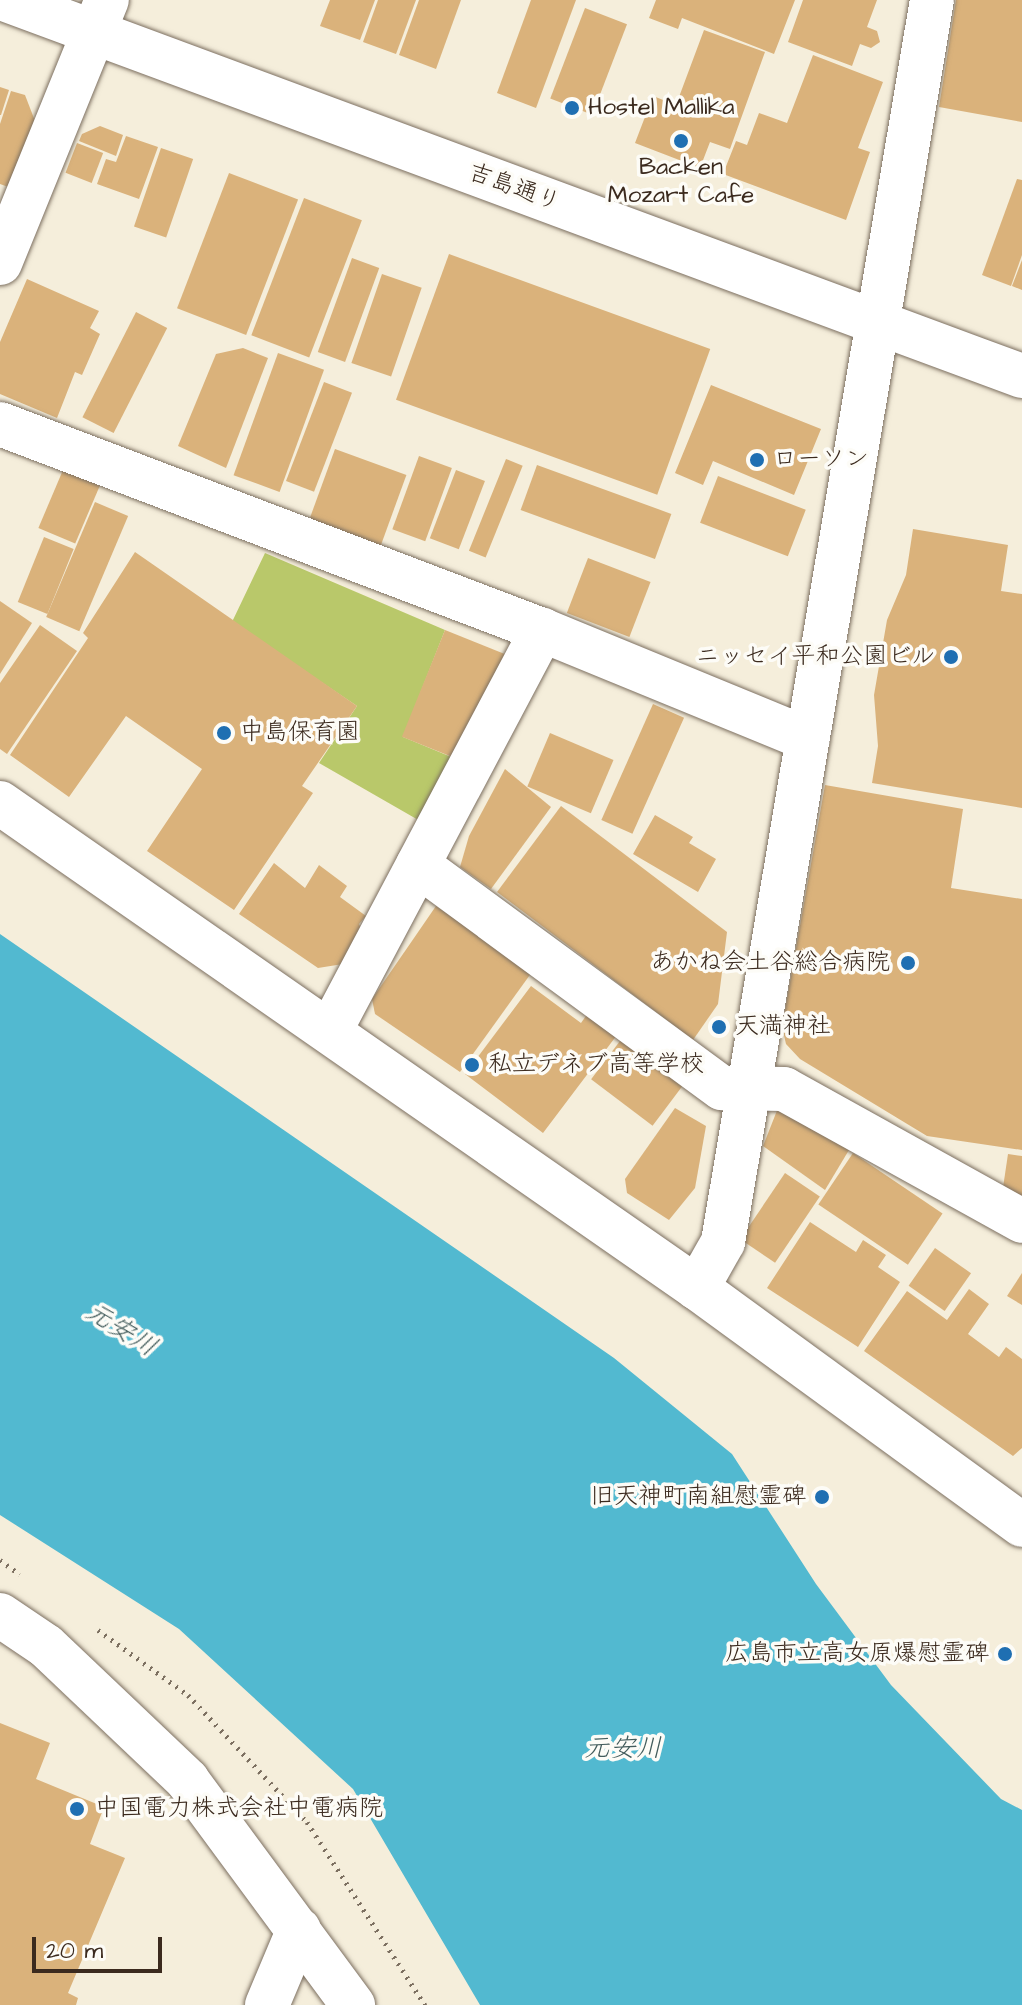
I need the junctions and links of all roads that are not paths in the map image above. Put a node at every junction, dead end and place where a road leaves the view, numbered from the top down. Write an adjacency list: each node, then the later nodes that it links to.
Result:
1 (7, 0): 3 (street, 吉島通り)
2 (932, 0): 5 (street)
3 (100, 16): 4 (street); 5 (street, 吉島通り)
4 (0, 263)
5 (878, 323): 6 (street, 吉島通り); 9 (street)
6 (1022, 376)
7 (0, 424): 8 (street)
8 (542, 630): 9 (street); 11 (street)
9 (808, 739): 13 (street)
10 (0, 803): 12 (street)
11 (418, 865): 12 (street); 13 (street)
12 (330, 1031): 15 (street)
13 (749, 1088): 14 (street); 15 (street)
14 (1022, 1221)
15 (697, 1288): 16 (street)
16 (1022, 1525)
17 (0, 1615): 18 (street)
18 (299, 1929): 19 (street); 20 (street)
19 (267, 2005)
20 (353, 2005)

